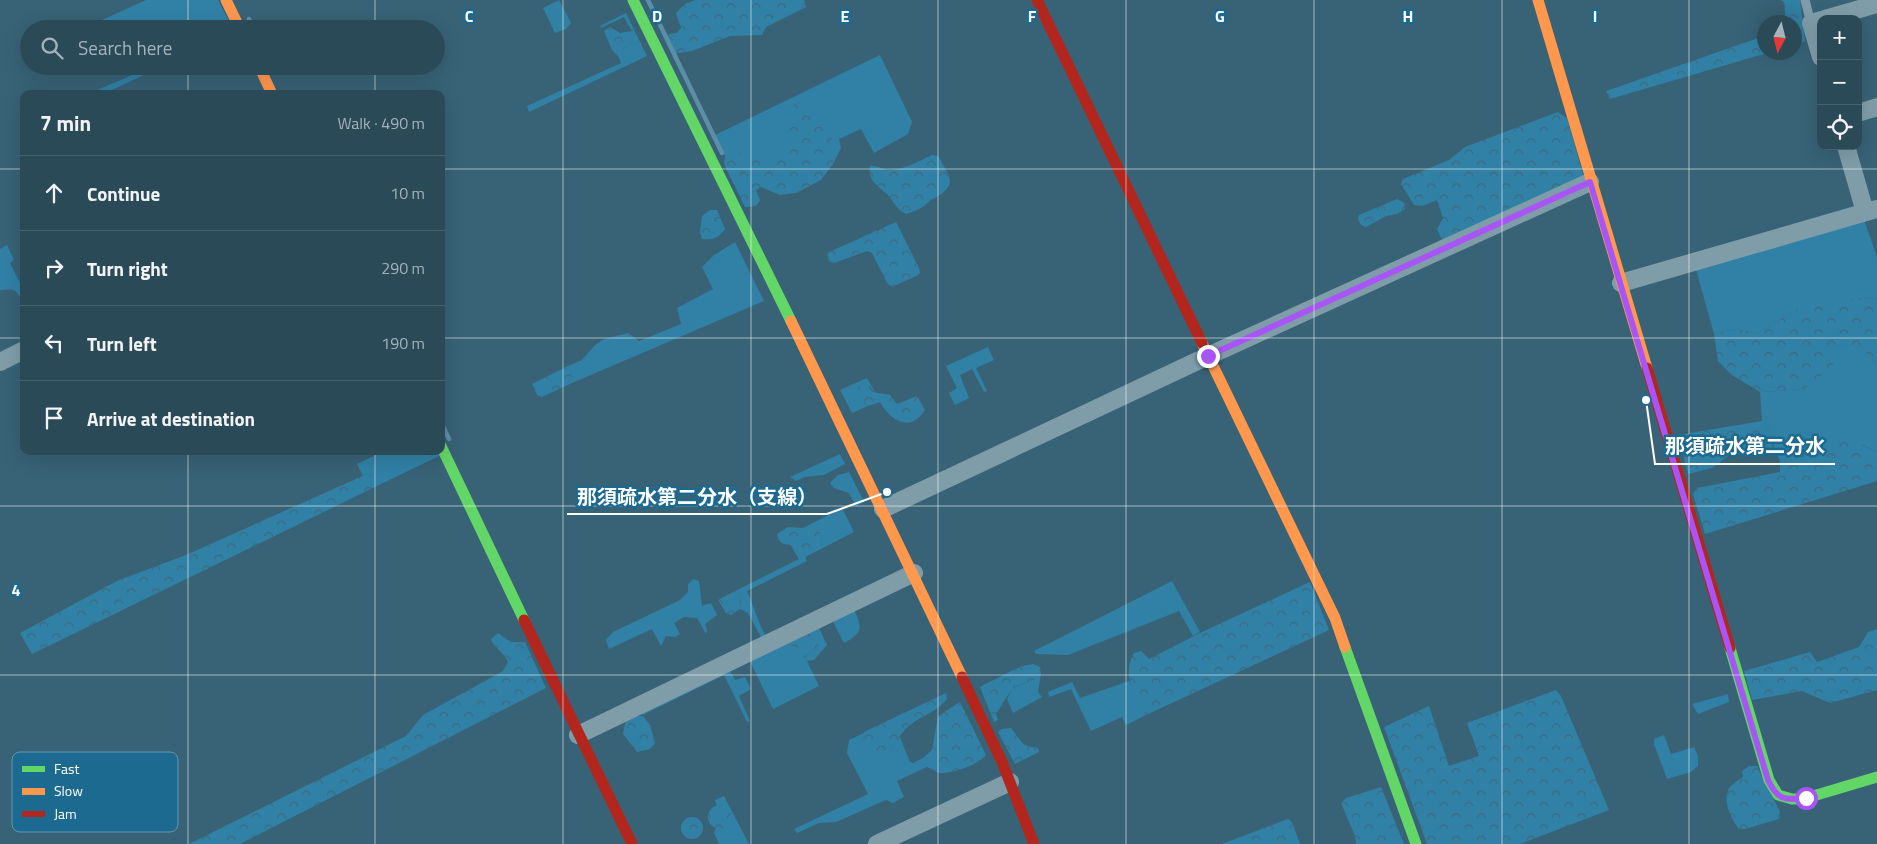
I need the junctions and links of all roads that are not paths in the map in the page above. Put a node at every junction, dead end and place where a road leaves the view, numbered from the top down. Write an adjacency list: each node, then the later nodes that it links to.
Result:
1 (226, 0): 9 (street)
2 (633, 0): 22 (street)
3 (1037, 0): 19 (street)
4 (1538, 0): 15 (street)
5 (1804, 0): 8 (lane)
6 (1877, 4): 7 (street)
7 (1837, 15)
8 (1817, 17)
9 (236, 20)
10 (263, 75): 11 (street)
11 (270, 90)
12 (1877, 107): 13 (street)
13 (1862, 112)
14 (1848, 150): 16 (street)
15 (1590, 182): 17 (street); 19 (street)
16 (1871, 211): 17 (street)
17 (1621, 283): 25 (street)
18 (20, 352): 20 (street)
19 (1208, 356): 22 (street); 30 (street)
20 (0, 362)
21 (445, 454): 24 (street)
22 (884, 509): 23 (street)
23 (914, 573): 24 (street); 26 (street)
24 (578, 735): 27 (street)
25 (1877, 777)
26 (1010, 782): 28 (street); 29 (street)
27 (632, 844)
28 (876, 844)
29 (1034, 844)
30 (1416, 844)

